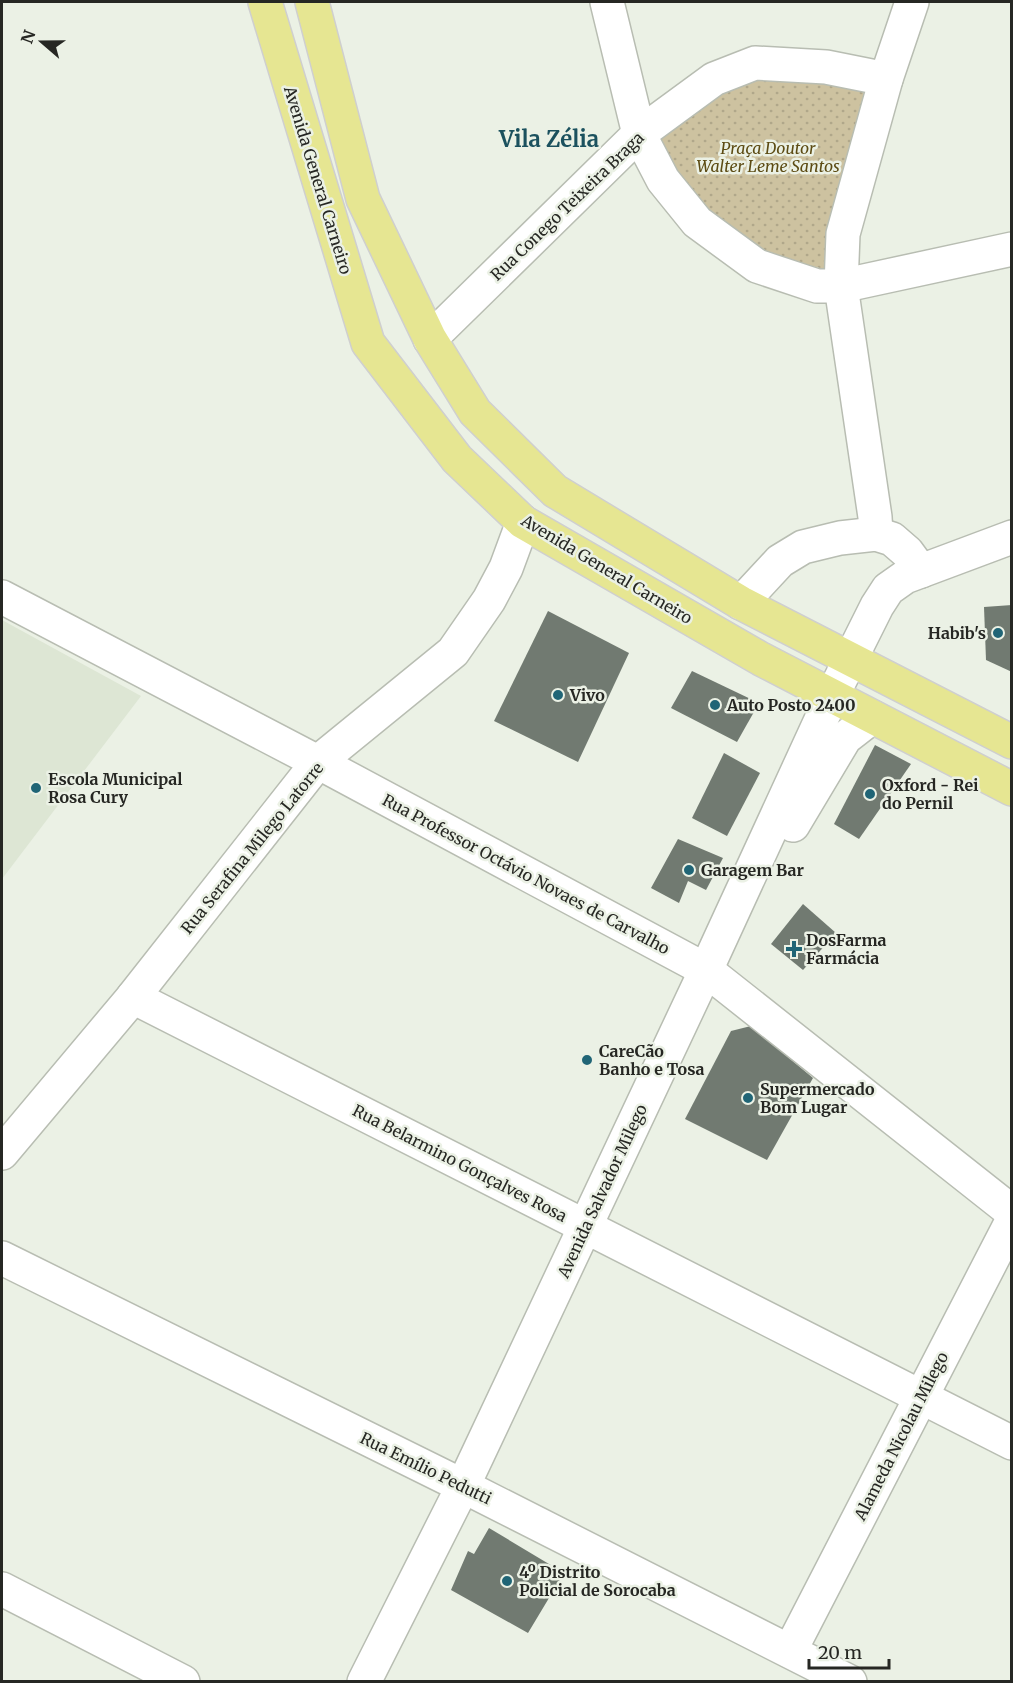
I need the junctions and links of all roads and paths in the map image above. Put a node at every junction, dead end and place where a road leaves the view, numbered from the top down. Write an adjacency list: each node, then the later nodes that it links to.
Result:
1 (265, 2): 10 (main road, Avenida General Carneiro)
2 (312, 2): 9 (main road)
3 (608, 2): 6 (street)
4 (912, 2): 5 (street)
5 (886, 79): 6 (street, Rua Conego Teixeira Braga); 8 (street)
6 (639, 134): 8 (street); 9 (street, Rua Conego Teixeira Braga)
7 (1011, 249): 8 (street)
8 (841, 285): 11 (street)
9 (430, 339): 15 (main road)
10 (523, 522): 17 (main road, Avenida General Carneiro); 20 (street, Rua Serafina Milego Latorre)
11 (876, 534): 13 (street); 15 (street)
12 (1011, 537): 13 (street, Avenida Salvador Milego)
13 (921, 571): 16 (street, Avenida Salvador Milego)
14 (2, 597): 20 (street, Rua Professor Octávio Novaes de Carvalho)
15 (741, 603): 16 (main road)
16 (850, 659): 17 (street, Avenida Salvador Milego); 19 (main road)
17 (832, 696): 18 (main road, Avenida General Carneiro); 23 (street, Avenida Salvador Milego)
18 (872, 717): 21 (main road, Avenida General Carneiro); 23 (street)
19 (1011, 742)
20 (318, 762): 23 (street, Rua Professor Octávio Novaes de Carvalho); 24 (street, Rua Serafina Milego Latorre)
21 (997, 782): 22 (main road, Avenida General Carneiro)
22 (1011, 797)
23 (706, 970): 26 (street, Rua Professor Octávio Novaes de Carvalho); 28 (street, Avenida Salvador Milego)
24 (133, 997): 25 (street, Rua Serafina Milego Latorre); 28 (street, Rua Belarmino Gonçalves Rosa)
25 (2, 1153)
26 (1011, 1212)
27 (1011, 1221): 30 (street, Alameda Nicolau Milego)
28 (585, 1227): 30 (street, Rua Belarmino Gonçalves Rosa); 32 (street, Avenida Salvador Milego)
29 (2, 1258): 32 (street, Rua Emílio Pedutti)
30 (921, 1397): 31 (street, Rua Belarmino Gonçalves Rosa); 34 (street, Alameda Nicolau Milego)
31 (1011, 1443)
32 (463, 1486): 34 (street, Rua Emílio Pedutti); 36 (street, Avenida Salvador Milego)
33 (2, 1589): 35 (street)
34 (790, 1651): 37 (street, Rua Emílio Pedutti)
35 (183, 1682)
36 (364, 1682)
37 (850, 1682)

